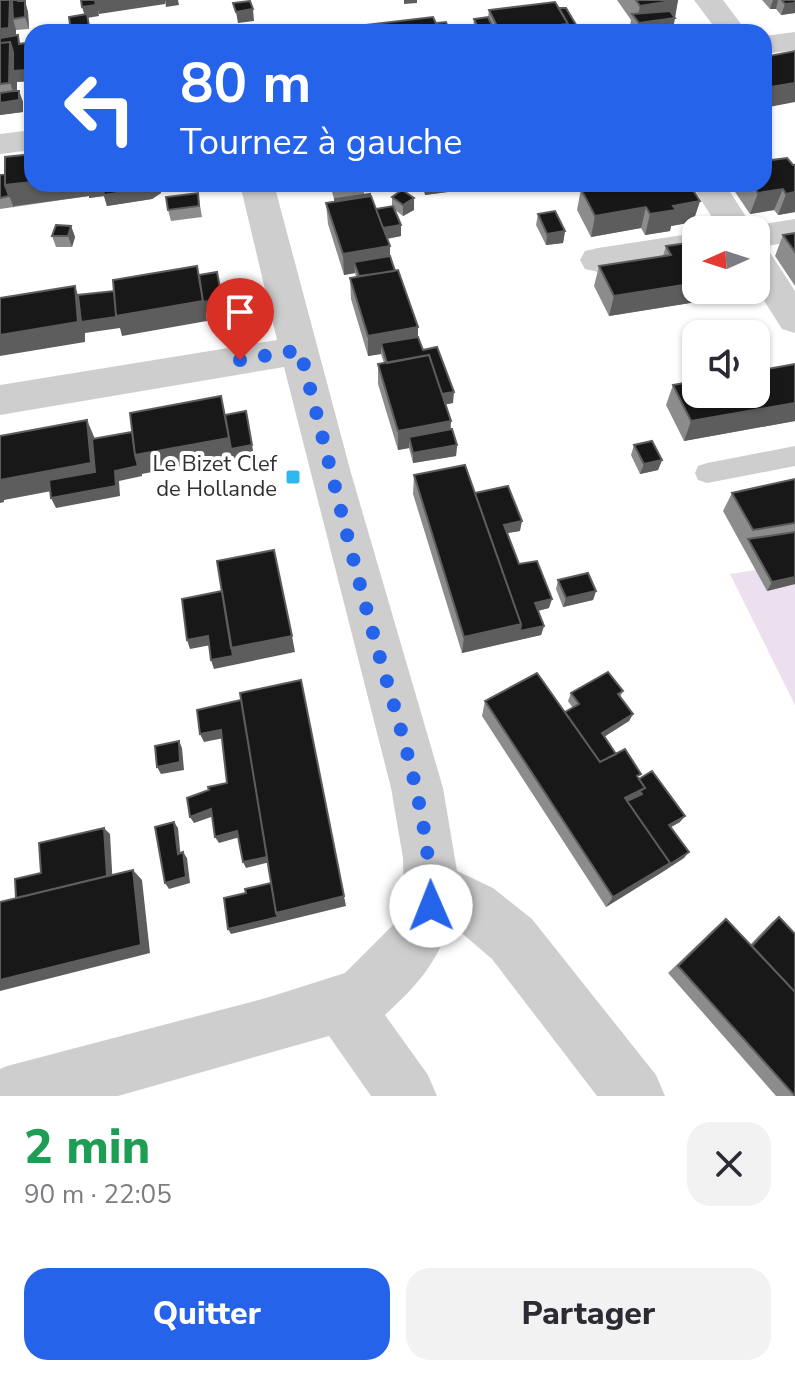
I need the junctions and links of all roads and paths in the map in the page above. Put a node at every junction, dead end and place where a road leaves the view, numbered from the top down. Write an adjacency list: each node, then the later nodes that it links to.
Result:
1 (708, 0): 2 (street)
2 (727, 24)
3 (795, 41): 4 (street)
4 (772, 44)
5 (24, 141): 6 (street)
6 (0, 144)
7 (259, 192): 16 (street)
8 (713, 192): 9 (street)
9 (728, 216)
10 (795, 230): 11 (street)
11 (770, 234)
12 (682, 247): 13 (street)
13 (598, 260)
14 (770, 282): 15 (street)
15 (795, 320)
16 (300, 350): 17 (street); 20 (street)
17 (0, 400)
18 (795, 456): 19 (lane)
19 (707, 473)
20 (431, 887): 21 (street); 24 (street)
21 (341, 1003): 22 (street); 23 (street)
22 (7, 1096)
23 (407, 1096)
24 (635, 1096)

